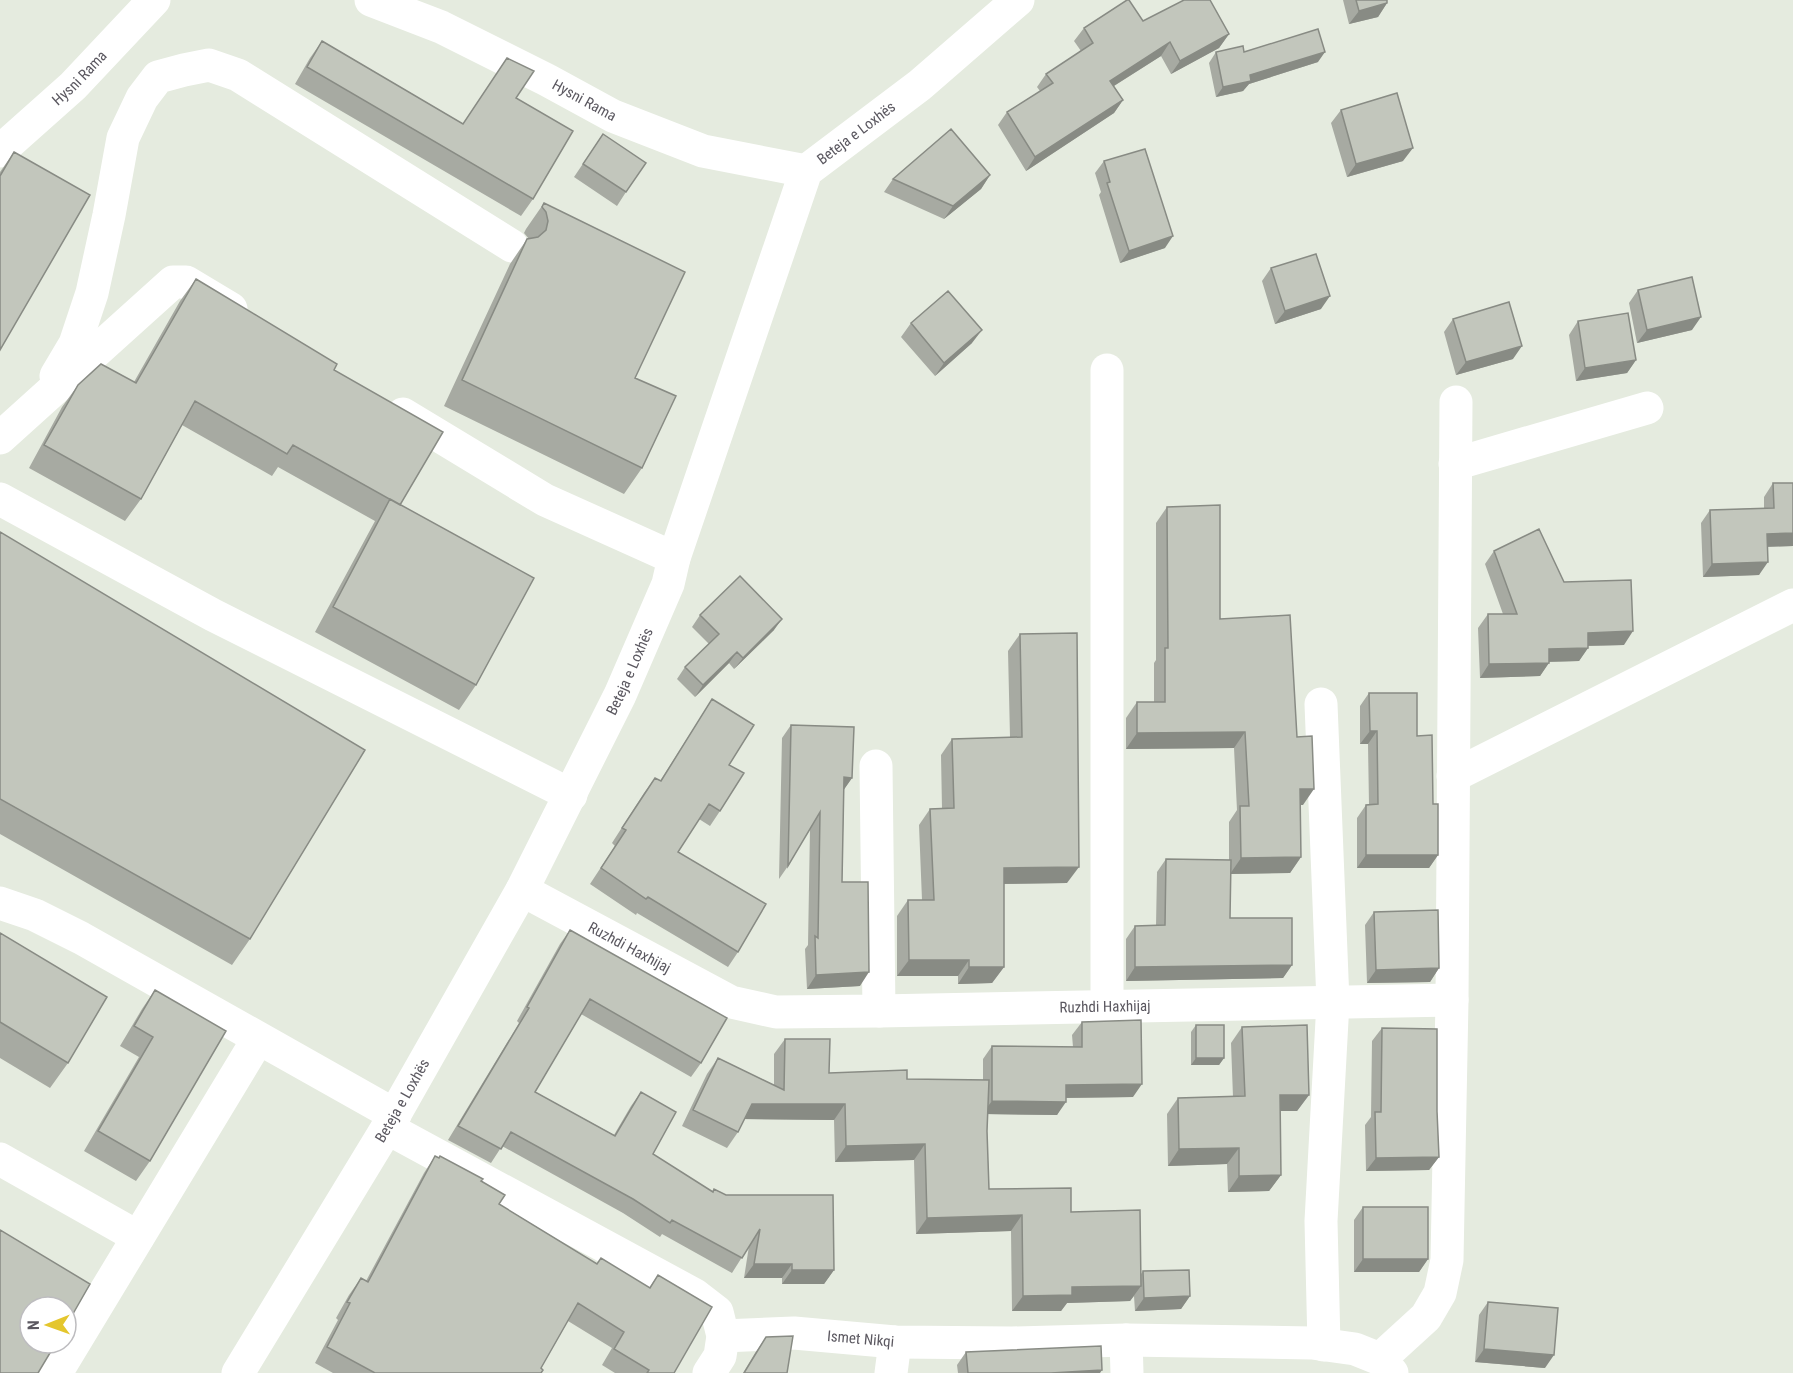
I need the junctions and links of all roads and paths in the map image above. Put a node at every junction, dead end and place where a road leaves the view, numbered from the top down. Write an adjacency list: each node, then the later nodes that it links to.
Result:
1 (154, 0): 4 (street, Hysni Rama)
2 (371, 0): 5 (street, Hysni Rama)
3 (1018, 0): 5 (street, Beteja e Loxhës)
4 (0, 151)
5 (806, 171): 16 (street, Beteja e Loxhës)
6 (512, 246): 9 (street)
7 (258, 326): 9 (street)
8 (1107, 370): 26 (street)
9 (45, 396): 13 (street)
10 (381, 400): 16 (street)
11 (1456, 402): 14 (street)
12 (1647, 408): 14 (street)
13 (0, 438)
14 (1455, 464): 20 (street)
15 (0, 498): 21 (street)
16 (674, 558): 21 (street, Beteja e Loxhës)
17 (1793, 605): 20 (street)
18 (1321, 704): 25 (street)
19 (876, 766): 27 (street)
20 (1452, 776): 24 (street)
21 (571, 795): 22 (street, Beteja e Loxhës)
22 (522, 890): 27 (street, Ruzhdi Haxhijaj); 29 (street, Beteja e Loxhës)
23 (0, 903): 28 (street)
24 (1452, 1000): 25 (street, Ruzhdi Haxhijaj); 36 (street)
25 (1333, 1002): 26 (street, Ruzhdi Haxhijaj); 34 (street)
26 (1107, 1007): 27 (street, Ruzhdi Haxhijaj)
27 (879, 1011)
28 (258, 1039): 29 (street); 31 (street)
29 (391, 1121): 32 (street); 37 (street, Beteja e Loxhës)
30 (0, 1159): 31 (street)
31 (138, 1237): 38 (street)
32 (723, 1336): 35 (street, Ismet Nikqi); 39 (street)
33 (1126, 1340): 34 (street, Ismet Nikqi); 35 (street, Ismet Nikqi); 40 (street)
34 (1324, 1345): 36 (street, Ismet Nikqi)
35 (893, 1357)
36 (1386, 1366)
37 (253, 1367)
38 (56, 1373)
39 (709, 1373)
40 (1126, 1373)

